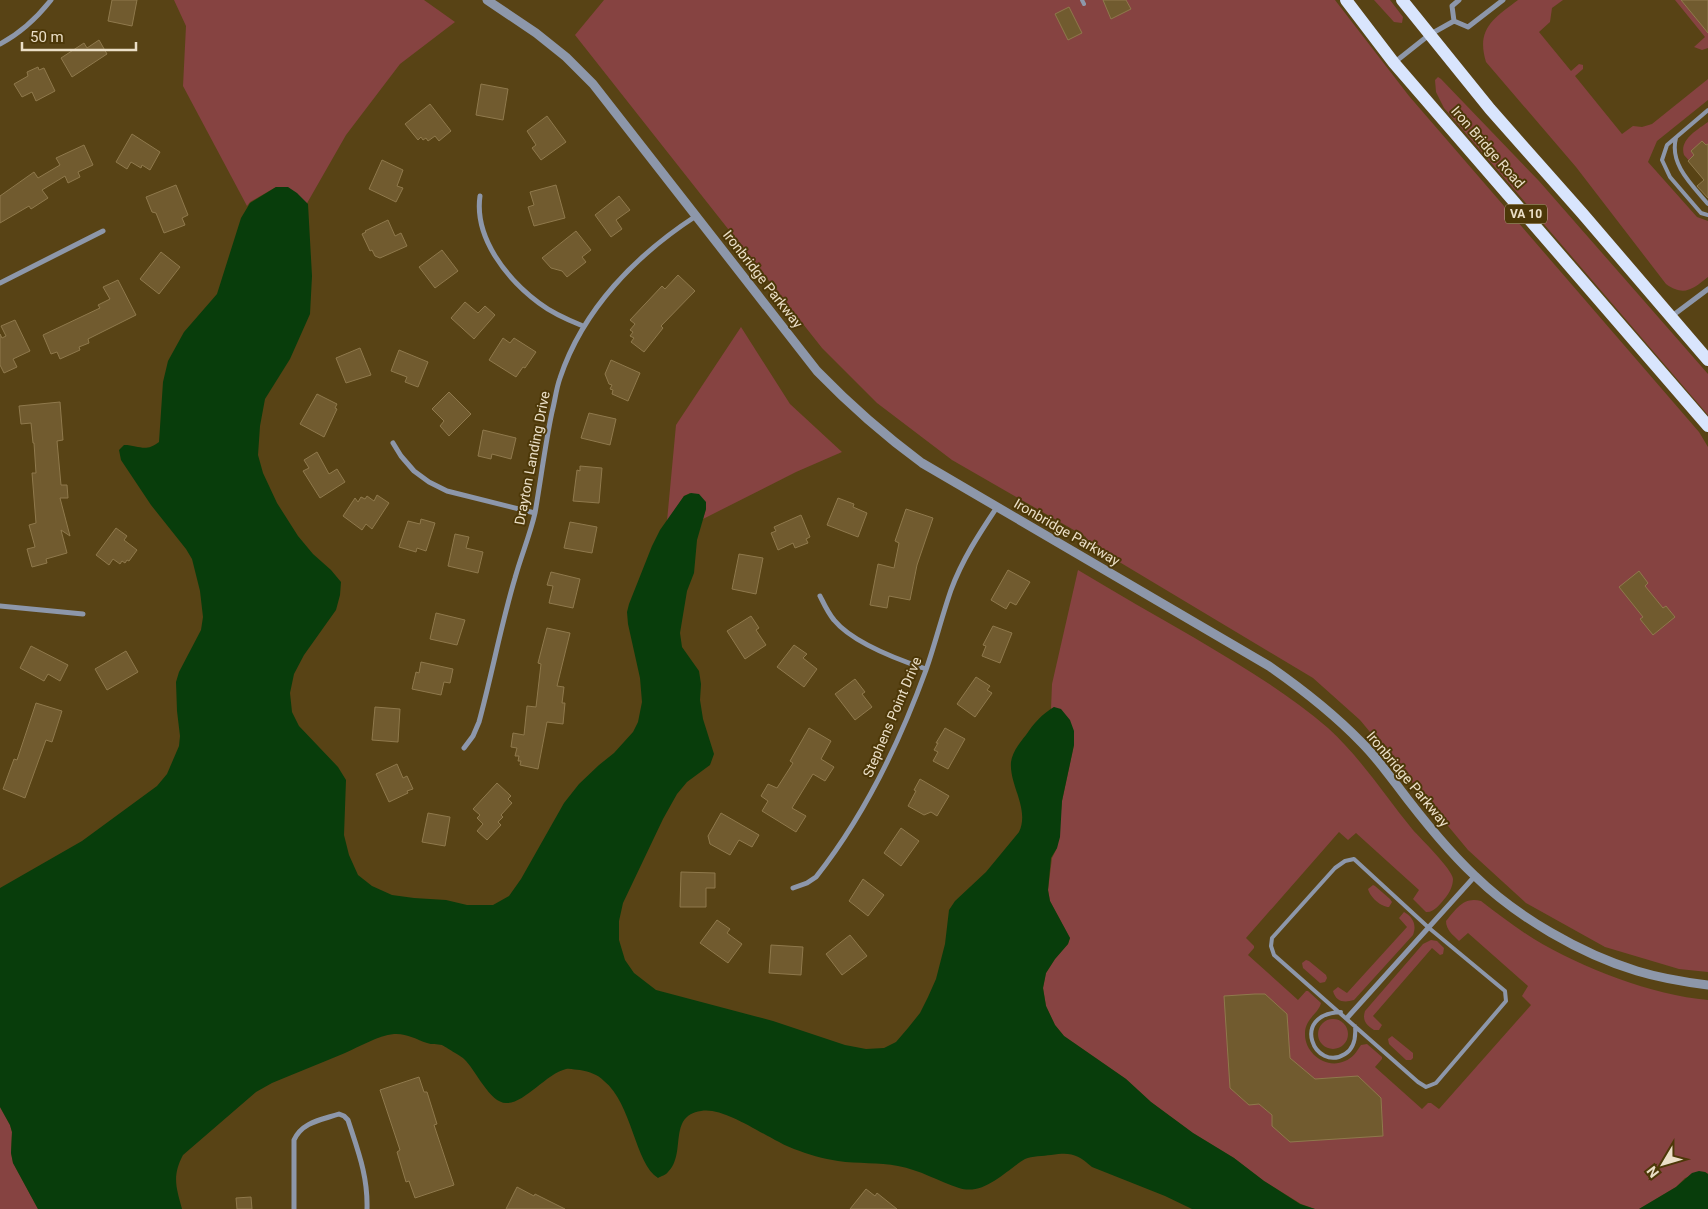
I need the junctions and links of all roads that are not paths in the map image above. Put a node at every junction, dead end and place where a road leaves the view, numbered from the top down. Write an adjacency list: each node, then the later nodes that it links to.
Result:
1 (51, 0): 9 (street)
2 (487, 0): 16 (street, Ironbridge Parkway)
3 (1346, 0): 10 (main road, Iron Bridge Road / VA 10)
4 (1402, 0): 8 (main road, Iron Bridge Road / VA 10)
5 (1459, 0): 7 (street)
6 (1503, 0): 7 (street)
7 (1454, 21): 8 (street)
8 (1429, 35): 10 (street); 20 (main road, Iron Bridge Road / VA 10)
9 (0, 44)
10 (1394, 63): 23 (main road, Iron Bridge Road / VA 10)
11 (1708, 110): 12 (lane)
12 (1677, 136): 14 (lane); 15 (lane)
13 (480, 196): 21 (street)
14 (1708, 204)
15 (1708, 214)
16 (696, 216): 21 (street, Drayton Landing Drive); 25 (street, Ironbridge Parkway)
17 (103, 231): 18 (street)
18 (0, 283)
19 (1708, 289): 20 (street)
20 (1671, 317): 22 (main road, Iron Bridge Road / VA 10)
21 (583, 326): 26 (street, Drayton Landing Drive)
22 (1708, 360)
23 (1708, 426)
24 (394, 443): 26 (street)
25 (997, 507): 30 (street, Stephens Point Drive); 32 (street, Ironbridge Parkway)
26 (535, 513): 31 (street, Drayton Landing Drive)
27 (820, 596): 30 (street)
28 (0, 606): 29 (street)
29 (83, 614)
30 (926, 669): 33 (street, Stephens Point Drive)
31 (464, 748)
32 (1475, 876): 34 (street); 35 (street, Ironbridge Parkway)
33 (793, 888)
34 (1429, 928): 36 (lane); 37 (street); 38 (lane)
35 (1708, 985)
36 (1341, 1012): 37 (lane); 38 (lane)
37 (1347, 1018): 38 (lane)
38 (1355, 1025)
39 (294, 1209): 40 (street)
40 (367, 1209)

